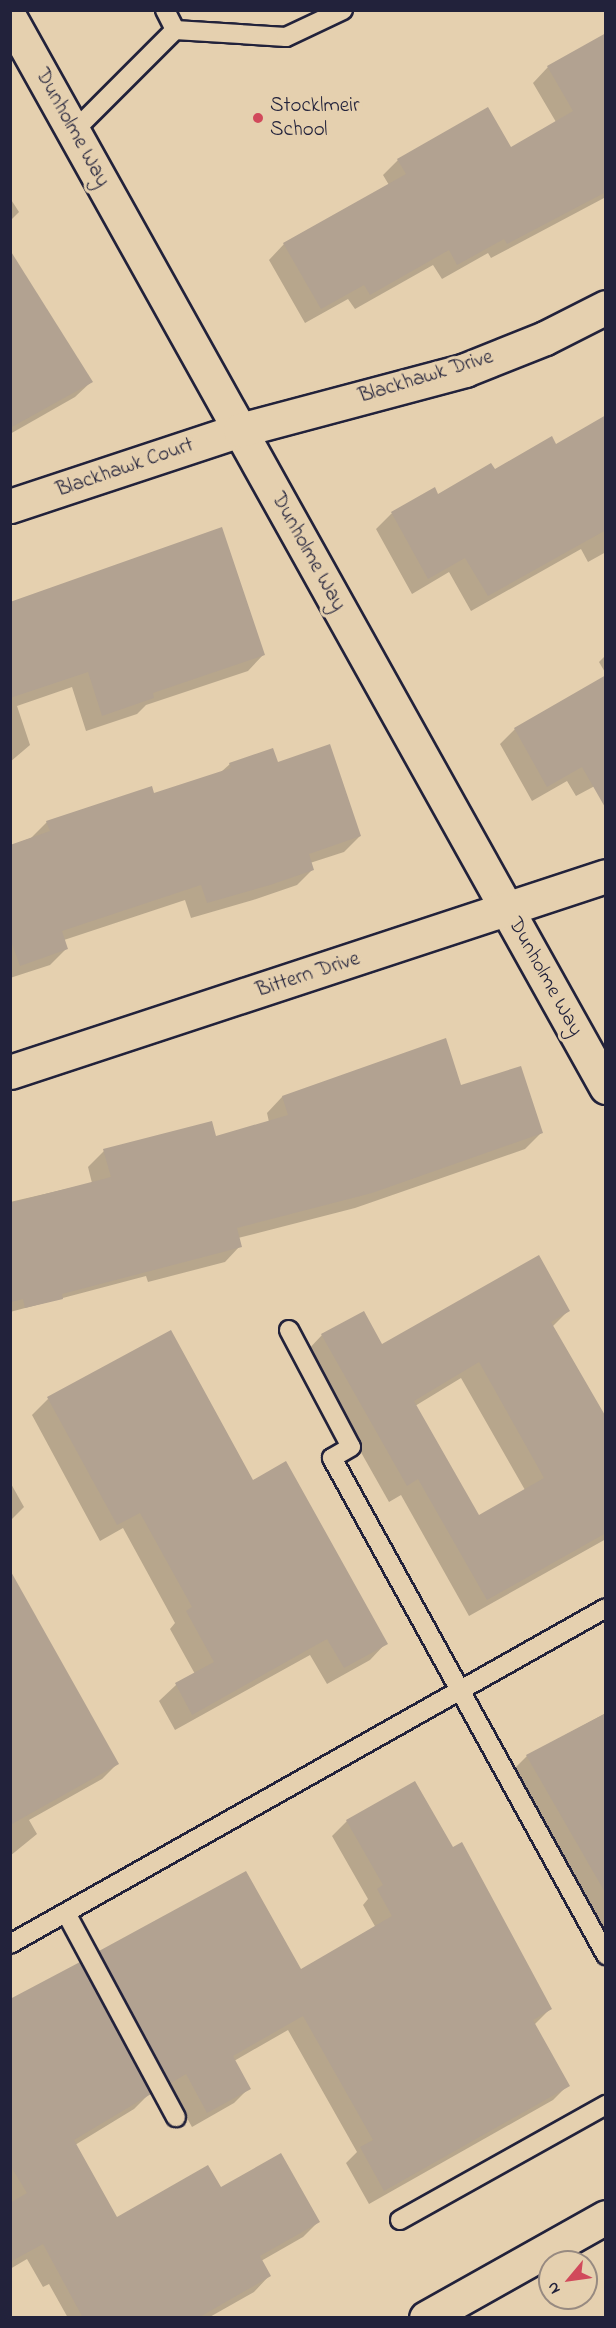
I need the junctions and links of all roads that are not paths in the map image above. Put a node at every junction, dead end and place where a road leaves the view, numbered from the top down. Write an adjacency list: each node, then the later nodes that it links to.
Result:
1 (165, 10): 4 (lane)
2 (343, 10): 4 (lane)
3 (10, 18): 5 (street, Dunholme Way)
4 (175, 30): 5 (lane)
5 (74, 131): 7 (street, Dunholme Way)
6 (606, 307): 7 (street, Blackhawk Drive)
7 (240, 430): 8 (street, Blackhawk Court); 10 (street, Dunholme Way)
8 (10, 507)
9 (606, 876): 10 (street, Bittern Drive)
10 (507, 910): 11 (street, Bittern Drive); 12 (street, Dunholme Way)
11 (10, 1071)
12 (606, 1087)
13 (289, 1330): 15 (lane)
14 (606, 1608): 15 (lane)
15 (459, 1690): 16 (lane); 18 (lane)
16 (66, 1913): 17 (lane); 20 (lane)
17 (10, 1944)
18 (606, 1955)
19 (606, 2105): 22 (lane)
20 (176, 2117)
21 (606, 2217): 23 (street)
22 (400, 2220)
23 (426, 2318)

